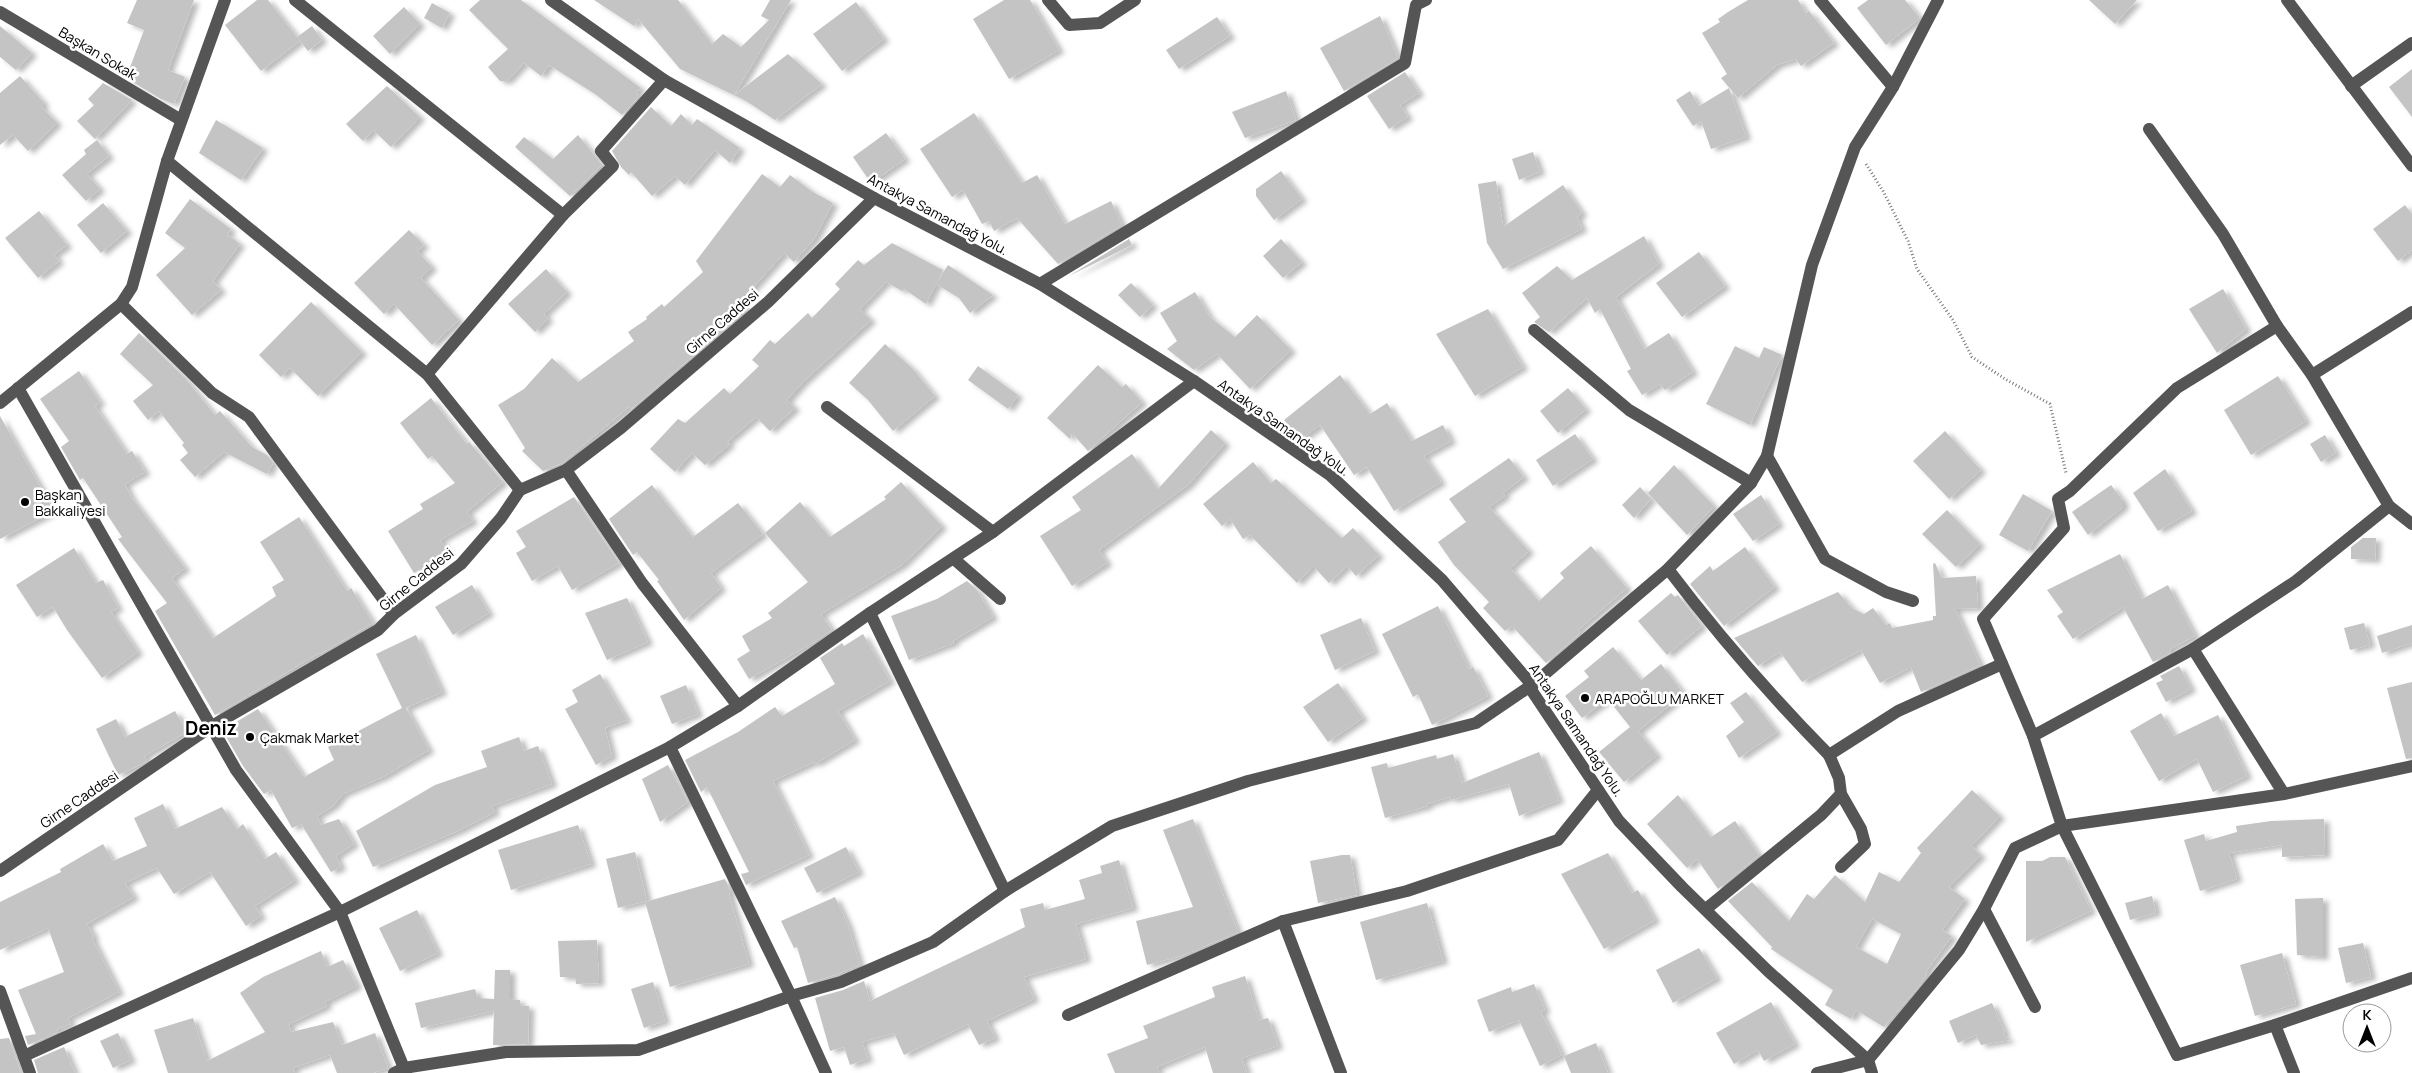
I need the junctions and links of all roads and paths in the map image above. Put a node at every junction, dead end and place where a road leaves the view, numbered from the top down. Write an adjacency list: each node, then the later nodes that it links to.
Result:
1 (225, 0): 15 (street)
2 (295, 0): 21 (street)
3 (551, 0): 12 (street, Antakya Samandağ Yolu.)
4 (1048, 0): 5 (street)
5 (1135, 0)
6 (1820, 0): 14 (street)
7 (1938, 0): 14 (street)
8 (2287, 0): 13 (street)
9 (1418, 2): 22 (street)
10 (0, 12): 15 (street, Başkan Sokak)
11 (2412, 43): 13 (street)
12 (664, 80): 20 (street, Antakya Samandağ Yolu.); 21 (street)
13 (2351, 86): 19 (street)
14 (1893, 87): 17 (street)
15 (181, 120): 18 (street)
16 (2149, 129): 25 (street)
17 (1855, 147): 33 (street); 37 (path)
18 (167, 161): 23 (street); 27 (street)
19 (2412, 166)
20 (874, 198): 22 (street, Antakya Samandağ Yolu.); 34 (street, Girne Caddesi)
21 (563, 215): 27 (street)
22 (1040, 284): 29 (street, Antakya Samandağ Yolu.)
23 (121, 304): 30 (street); 46 (street)
24 (2412, 312): 28 (street)
25 (2277, 326): 28 (street); 37 (street)
26 (1534, 330): 35 (street)
27 (427, 374): 36 (street)
28 (2312, 375): 38 (street)
29 (1194, 381): 40 (street); 49 (street, Antakya Samandağ Yolu.)
30 (18, 388): 31 (street); 51 (street)
31 (0, 403)
32 (827, 407): 40 (street)
33 (1767, 456): 35 (street); 44 (street)
34 (566, 470): 36 (street, Girne Caddesi); 50 (street)
35 (1751, 483): 42 (street)
36 (520, 490): 46 (street, Girne Caddesi)
37 (2070, 491): 48 (street)
38 (2388, 506): 39 (street); 47 (street)
39 (2412, 524)
40 (993, 532): 41 (street)
41 (954, 559): 43 (street); 45 (street)
42 (1668, 569): 49 (street); 54 (street)
43 (1000, 599)
44 (1913, 601)
45 (870, 613): 50 (street); 62 (street)
46 (394, 614): 51 (street, Girne Caddesi)
47 (2193, 649): 52 (street); 58 (street)
48 (2002, 664): 52 (street); 54 (street)
49 (1532, 685): 56 (street, Antakya Samandağ Yolu.); 62 (street)
50 (738, 706): 53 (street)
51 (212, 726): 61 (street, Girne Caddesi); 65 (street)
52 (2033, 736): 59 (street)
53 (670, 747): 65 (street); 69 (street)
54 (1829, 755): 57 (street)
55 (2412, 766): 58 (street)
56 (1598, 790): 63 (street, Antakya Samandağ Yolu.); 66 (street)
57 (1840, 794): 60 (street); 63 (street)
58 (2284, 794): 59 (street)
59 (2062, 826): 64 (street); 72 (street)
60 (1841, 866)
61 (0, 872)
62 (1005, 891): 69 (street)
63 (1706, 910): 74 (street, Antakya Samandağ Yolu.)
64 (1984, 910): 70 (street); 74 (street)
65 (340, 912): 73 (street); 75 (street)
66 (1283, 921): 71 (street); 78 (street)
67 (2412, 978): 72 (street)
68 (0, 991): 73 (street)
69 (791, 996): 75 (street); 77 (street)
70 (2035, 1007)
71 (1068, 1015)
72 (2275, 1025): 81 (street)
73 (24, 1056): 76 (street)
74 (1868, 1060): 79 (street); 80 (street)
75 (401, 1071)
76 (30, 1073)
77 (826, 1073)
78 (1341, 1073)
79 (1817, 1073)
80 (1872, 1073)
81 (2294, 1073)

